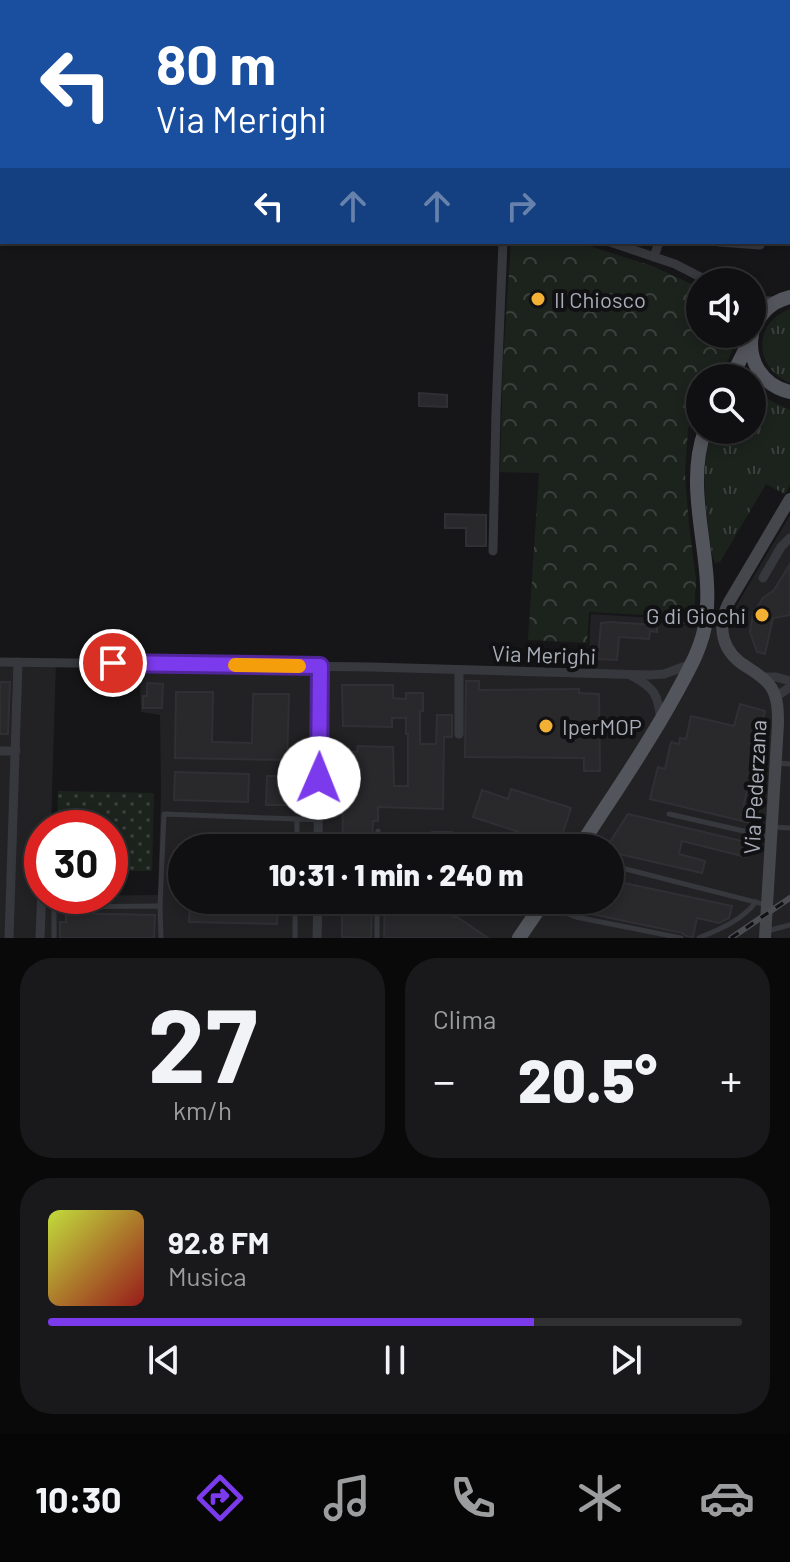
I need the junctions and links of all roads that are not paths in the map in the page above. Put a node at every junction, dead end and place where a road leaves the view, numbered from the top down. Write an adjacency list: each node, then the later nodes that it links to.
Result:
1 (503, 244): 17 (street)
2 (616, 244): 6 (street)
3 (658, 244): 6 (street)
4 (746, 244): 5 (street)
5 (760, 245)
6 (654, 257): 7 (street)
7 (686, 270)
8 (787, 298): 9 (street); 10 (main road)
9 (766, 302)
10 (766, 309)
11 (751, 348): 12 (main road)
12 (785, 392)
13 (701, 444): 22 (main road)
14 (790, 499): 16 (main road)
15 (790, 538): 18 (street)
16 (760, 550): 18 (street); 26 (main road, Via Pederzana)
17 (493, 551)
18 (775, 559): 19 (street)
19 (763, 578)
20 (0, 662): 21 (street, Via Merighi)
21 (18, 662): 23 (street, Via Merighi); 33 (street)
22 (692, 663): 25 (street, Via Merighi); 30 (main road)
23 (320, 666): 24 (street, Via Merighi); 38 (street)
24 (459, 670): 25 (street, Via Merighi); 31 (street, Via Merighi)
25 (629, 674): 30 (street)
26 (762, 677): 27 (street); 29 (main road, Via Pederzana)
27 (790, 681)
28 (790, 687): 29 (street)
29 (776, 697): 34 (main road, Via Pederzana)
30 (661, 720): 47 (main road)
31 (459, 734)
32 (0, 751): 33 (street)
33 (16, 751): 40 (street)
34 (776, 763): 35 (lane); 43 (main road, Via Pederzana)
35 (790, 764)
36 (669, 814): 43 (lane)
37 (297, 819): 38 (lane); 44 (lane); 50 (lane)
38 (319, 820): 45 (street)
39 (0, 826): 40 (street)
40 (13, 827): 59 (street)
41 (790, 828): 43 (lane)
42 (378, 831): 46 (lane)
43 (771, 832): 49 (main road, Via Pederzana)
44 (297, 834)
45 (318, 834)
46 (378, 834)
47 (589, 834)
48 (624, 869): 49 (lane)
49 (762, 904): 58 (main road, Via Pederzana); 68 (lane)
50 (160, 906): 61 (lane); 62 (lane)
51 (41, 914): 60 (street)
52 (295, 914): 63 (lane)
53 (318, 914): 64 (street)
54 (377, 914): 65 (lane)
55 (535, 914): 66 (main road)
56 (569, 914): 67 (lane)
57 (790, 925): 58 (lane)
58 (765, 934)
59 (6, 935)
60 (40, 938)
61 (54, 938)
62 (161, 938)
63 (295, 938)
64 (317, 938)
65 (377, 938)
66 (519, 938)
67 (681, 938)
68 (699, 938)

